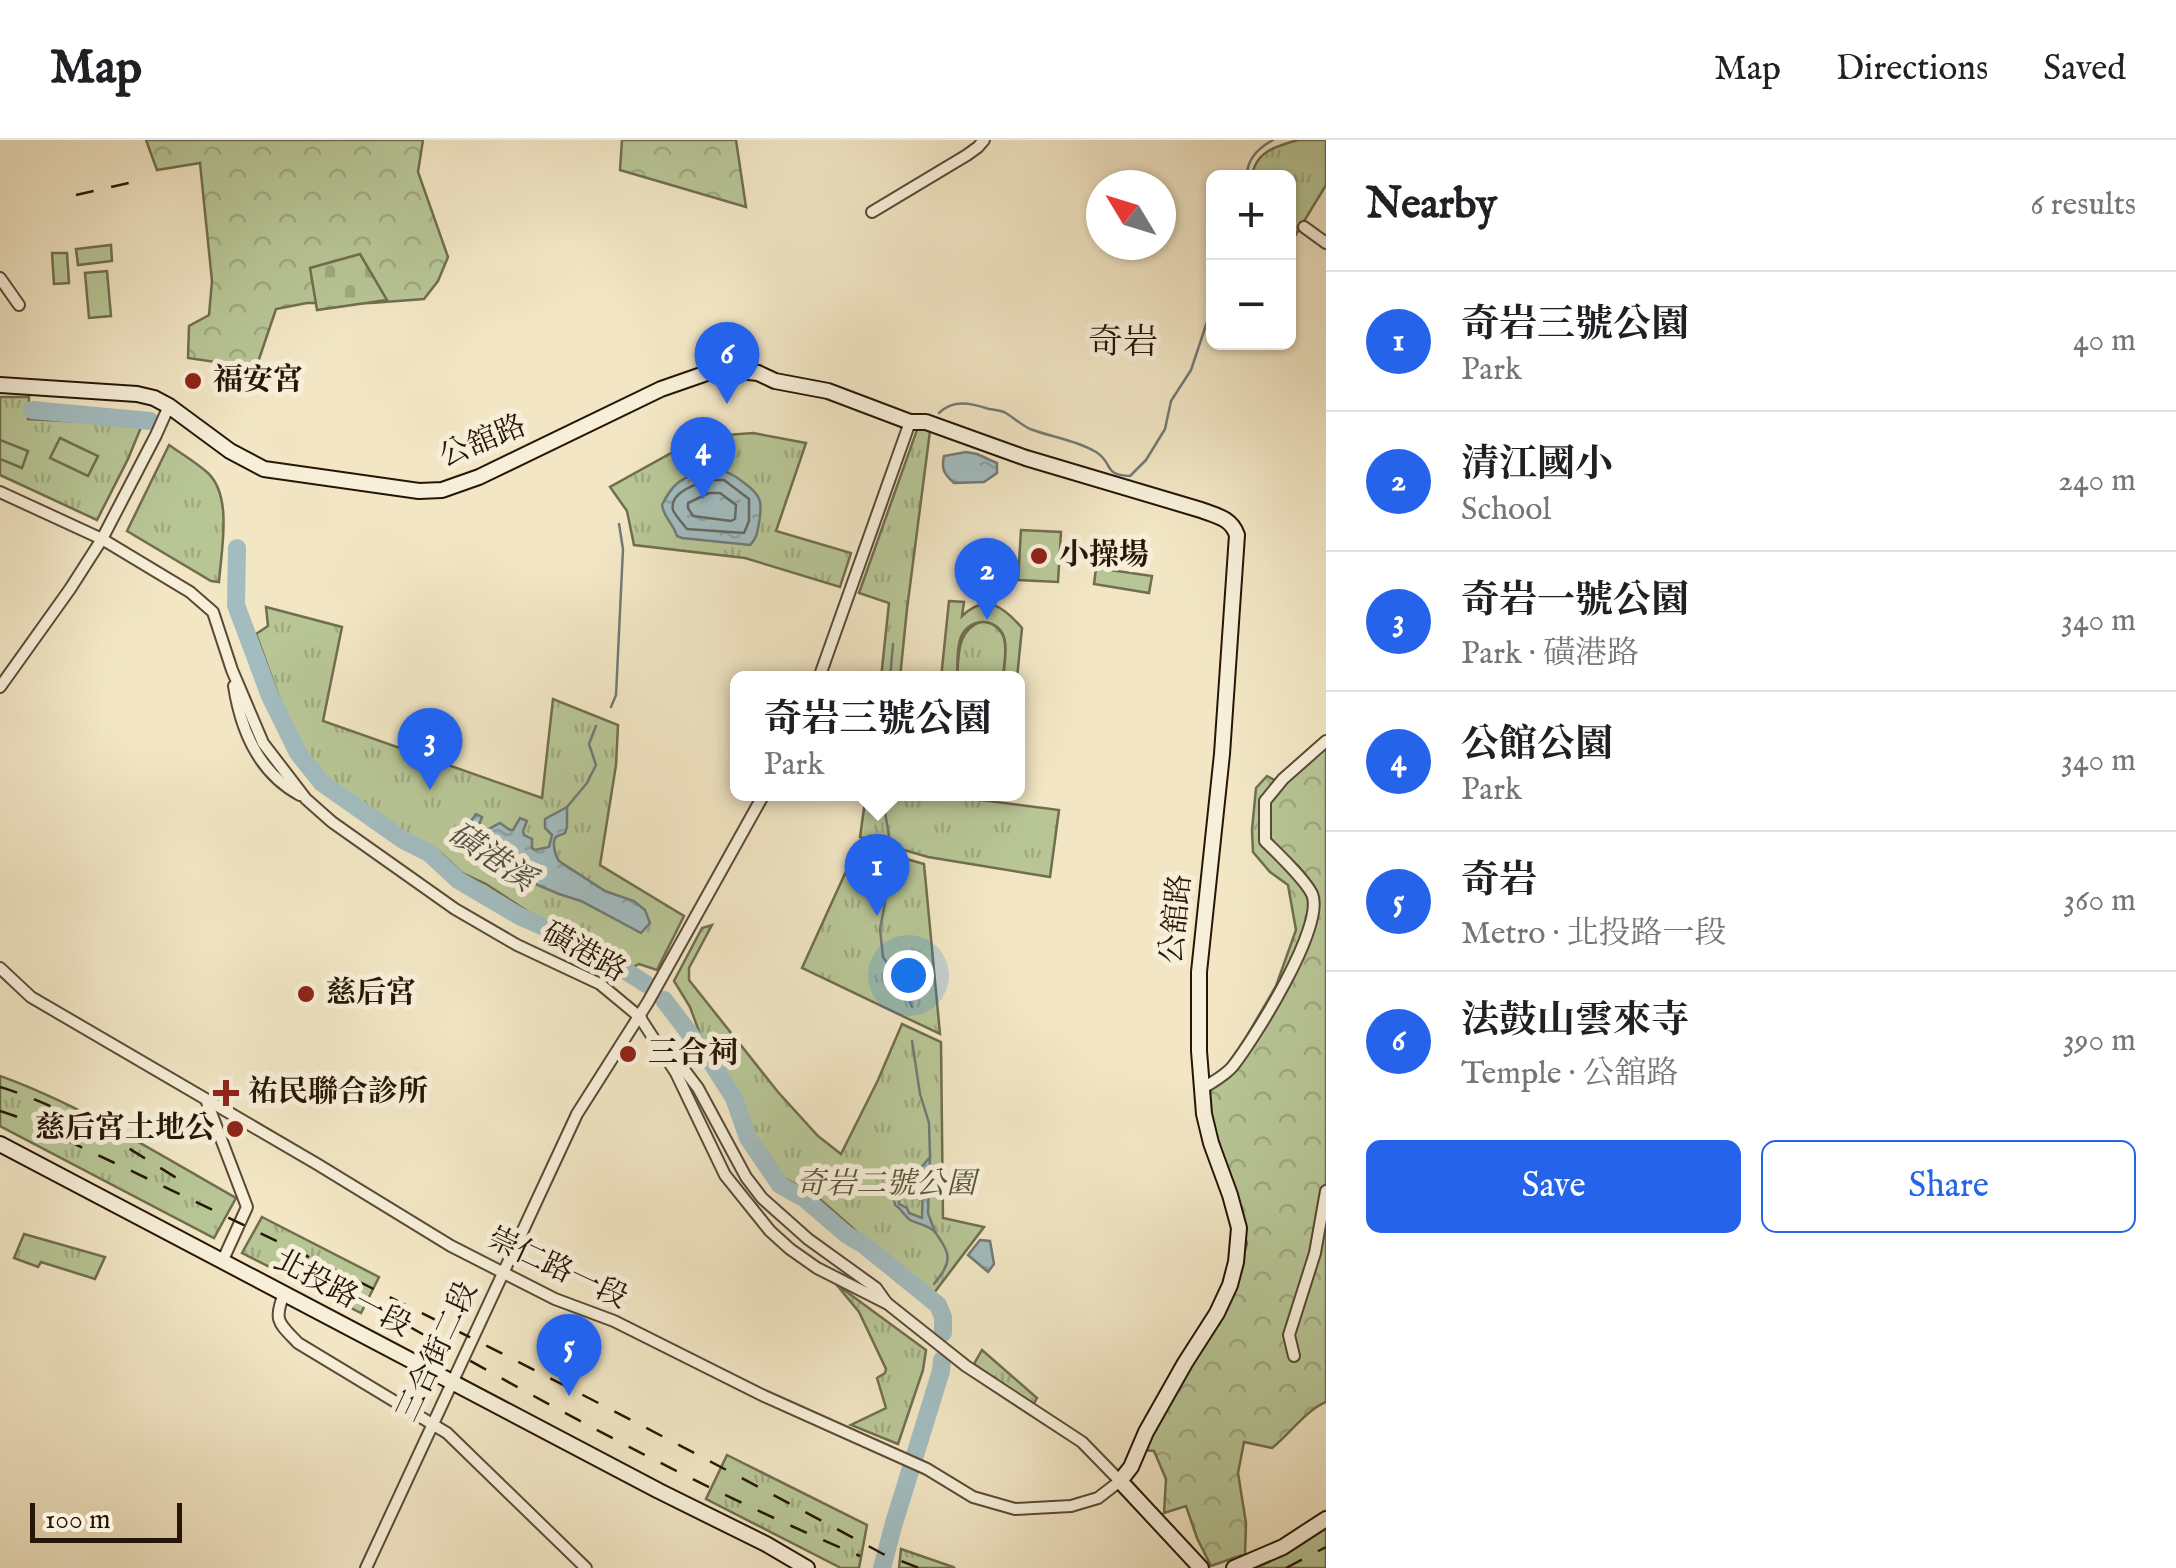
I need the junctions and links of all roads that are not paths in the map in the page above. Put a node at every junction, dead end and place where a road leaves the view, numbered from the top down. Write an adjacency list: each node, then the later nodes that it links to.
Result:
1 (984, 140): 2 (street)
2 (872, 212)
3 (1304, 227): 4 (street)
4 (1326, 243)
5 (0, 278): 6 (street)
6 (19, 305)
7 (0, 385): 8 (street, 公舘路)
8 (166, 412): 9 (street, 公舘路); 11 (street)
9 (924, 423): 12 (street); 18 (street, 公舘路)
10 (0, 492): 11 (street, 磺港路)
11 (102, 539): 13 (street); 17 (street, 磺港路)
12 (822, 671)
13 (0, 687)
14 (1326, 742): 18 (street)
15 (760, 801): 17 (street, 三合街二段)
16 (0, 968): 19 (street, 崇仁路一段)
17 (639, 1016): 23 (street, 三合街二段); 25 (street, 磺港路); 25 (street, 磺港路)
18 (1202, 1089): 29 (street, 公舘路)
19 (207, 1101): 22 (street); 23 (street, 崇仁路一段)
20 (0, 1144): 22 (street, 北投路一段)
21 (1326, 1190): 26 (street)
22 (222, 1262): 24 (street, 北投路一段)
23 (501, 1273): 27 (street, 三合街二段); 29 (street, 崇仁路一段)
24 (284, 1294): 27 (street, 北投路一段); 28 (street)
25 (888, 1304): 29 (street, 磺港路)
26 (1294, 1356)
27 (453, 1382): 28 (street, 三合街二段); 33 (street, 北投路一段)
28 (432, 1425): 31 (street, 三合街二段); 32 (street)
29 (1120, 1481): 34 (street)
30 (1326, 1519): 35 (street)
31 (366, 1568)
32 (586, 1568)
33 (806, 1568)
34 (1201, 1568)
35 (1234, 1568)

